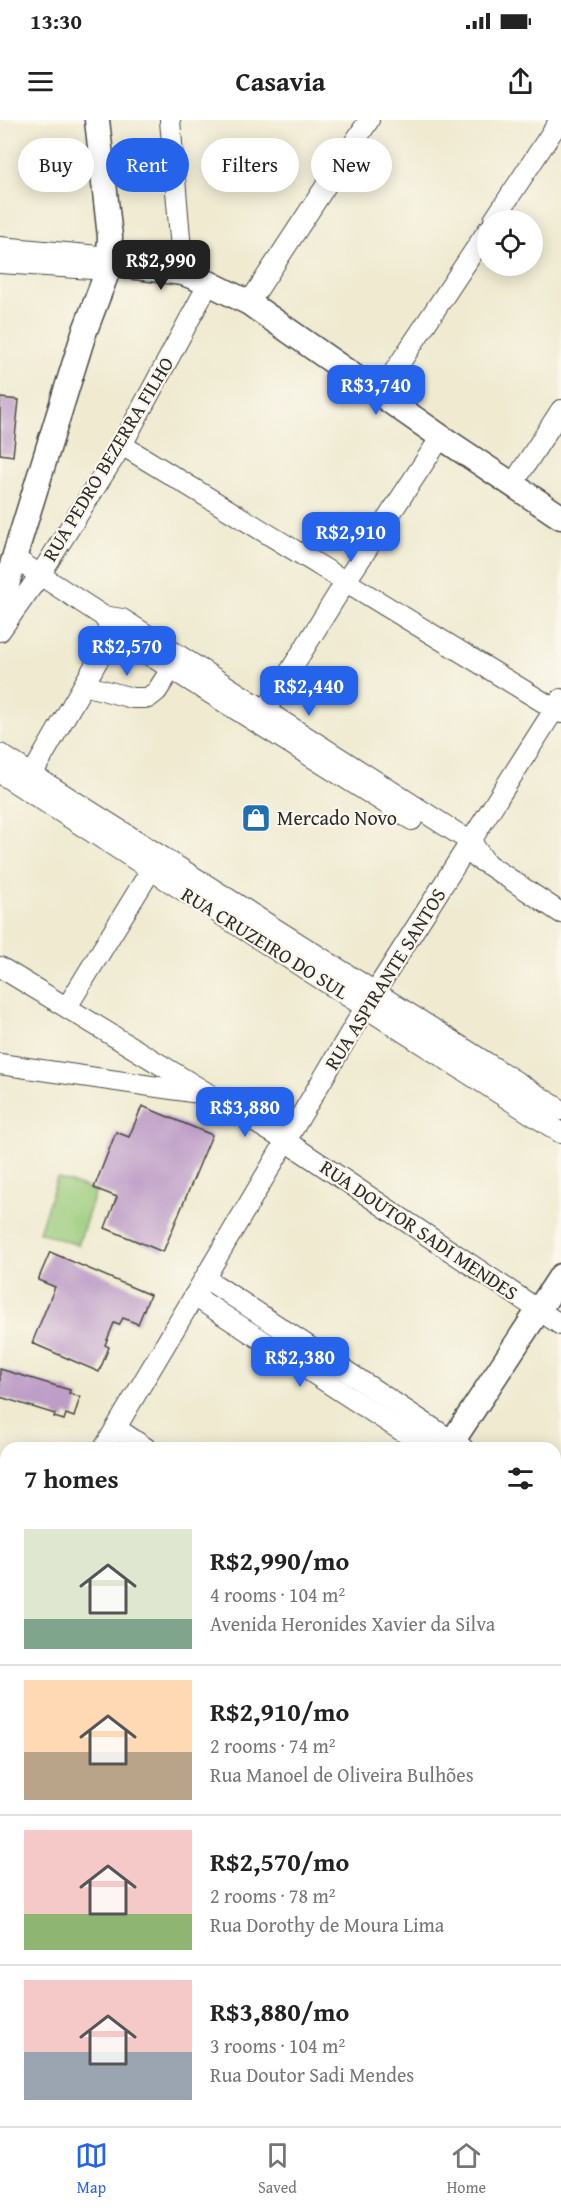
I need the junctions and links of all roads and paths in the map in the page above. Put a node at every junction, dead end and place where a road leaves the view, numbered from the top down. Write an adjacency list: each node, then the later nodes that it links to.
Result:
1 (97, 120): 13 (main road)
2 (170, 120): 6 (street)
3 (184, 120): 7 (street)
4 (369, 120): 16 (street)
5 (560, 120): 9 (street)
6 (171, 138)
7 (175, 138)
8 (176, 192): 14 (street)
9 (501, 210)
10 (0, 247): 13 (street)
11 (477, 247): 17 (street)
12 (0, 263): 13 (street)
13 (113, 264): 14 (main road); 23 (main road)
14 (183, 273): 15 (main road)
15 (209, 283): 16 (main road); 20 (street, RUA PEDRO BEZERRA FILHO)
16 (249, 303): 17 (main road)
17 (380, 393): 19 (main road)
18 (561, 410): 21 (street)
19 (441, 437): 21 (main road); 25 (street)
20 (122, 445): 24 (street, RUA PEDRO BEZERRA FILHO); 25 (street)
21 (513, 484): 22 (main road)
22 (561, 517)
23 (14, 558): 24 (street); 26 (main road)
24 (40, 574): 27 (street); 28 (street, RUA PEDRO BEZERRA FILHO)
25 (346, 581): 31 (street); 32 (street)
26 (0, 612)
27 (113, 622): 29 (street); 30 (street); 32 (street)
28 (0, 631)
29 (171, 669): 30 (street); 32 (street)
30 (84, 685): 35 (street)
31 (559, 707): 36 (street, RUA ASPIRANTE SANTOS)
32 (262, 717): 36 (street)
33 (0, 754): 35 (street, RUA CRUZEIRO DO SUL)
34 (0, 773): 35 (street, RUA CRUZEIRO DO SUL)
35 (28, 781): 37 (street, RUA CRUZEIRO DO SUL)
36 (467, 847): 38 (street); 40 (street, RUA ASPIRANTE SANTOS)
37 (155, 863): 40 (street, RUA CRUZEIRO DO SUL); 41 (street)
38 (561, 913)
39 (0, 967): 41 (street, RUA DOUTOR SADI MENDES)
40 (371, 999): 44 (street, RUA CRUZEIRO DO SUL); 47 (street, RUA ASPIRANTE SANTOS)
41 (67, 1007): 43 (street, RUA DOUTOR SADI MENDES)
42 (0, 1064): 43 (street)
43 (209, 1095): 47 (street, RUA DOUTOR SADI MENDES)
44 (533, 1104): 45 (street, RUA CRUZEIRO DO SUL); 46 (street, RUA CRUZEIRO DO SUL)
45 (561, 1110)
46 (561, 1133)
47 (286, 1141): 49 (street, RUA ASPIRANTE SANTOS); 51 (street, RUA DOUTOR SADI MENDES)
48 (561, 1276): 51 (main road)
49 (205, 1278): 50 (street, RUA ASPIRANTE SANTOS); 57 (street)
50 (194, 1296): 53 (street, RUA ASPIRANTE SANTOS); 56 (street)
51 (538, 1311): 52 (street, RUA DOUTOR SADI MENDES); 58 (main road)
52 (561, 1325)
53 (116, 1428): 54 (street, RUA ASPIRANTE SANTOS); 55 (street)
54 (108, 1442)
55 (137, 1442)
56 (419, 1442)
57 (450, 1442)
58 (456, 1442)

